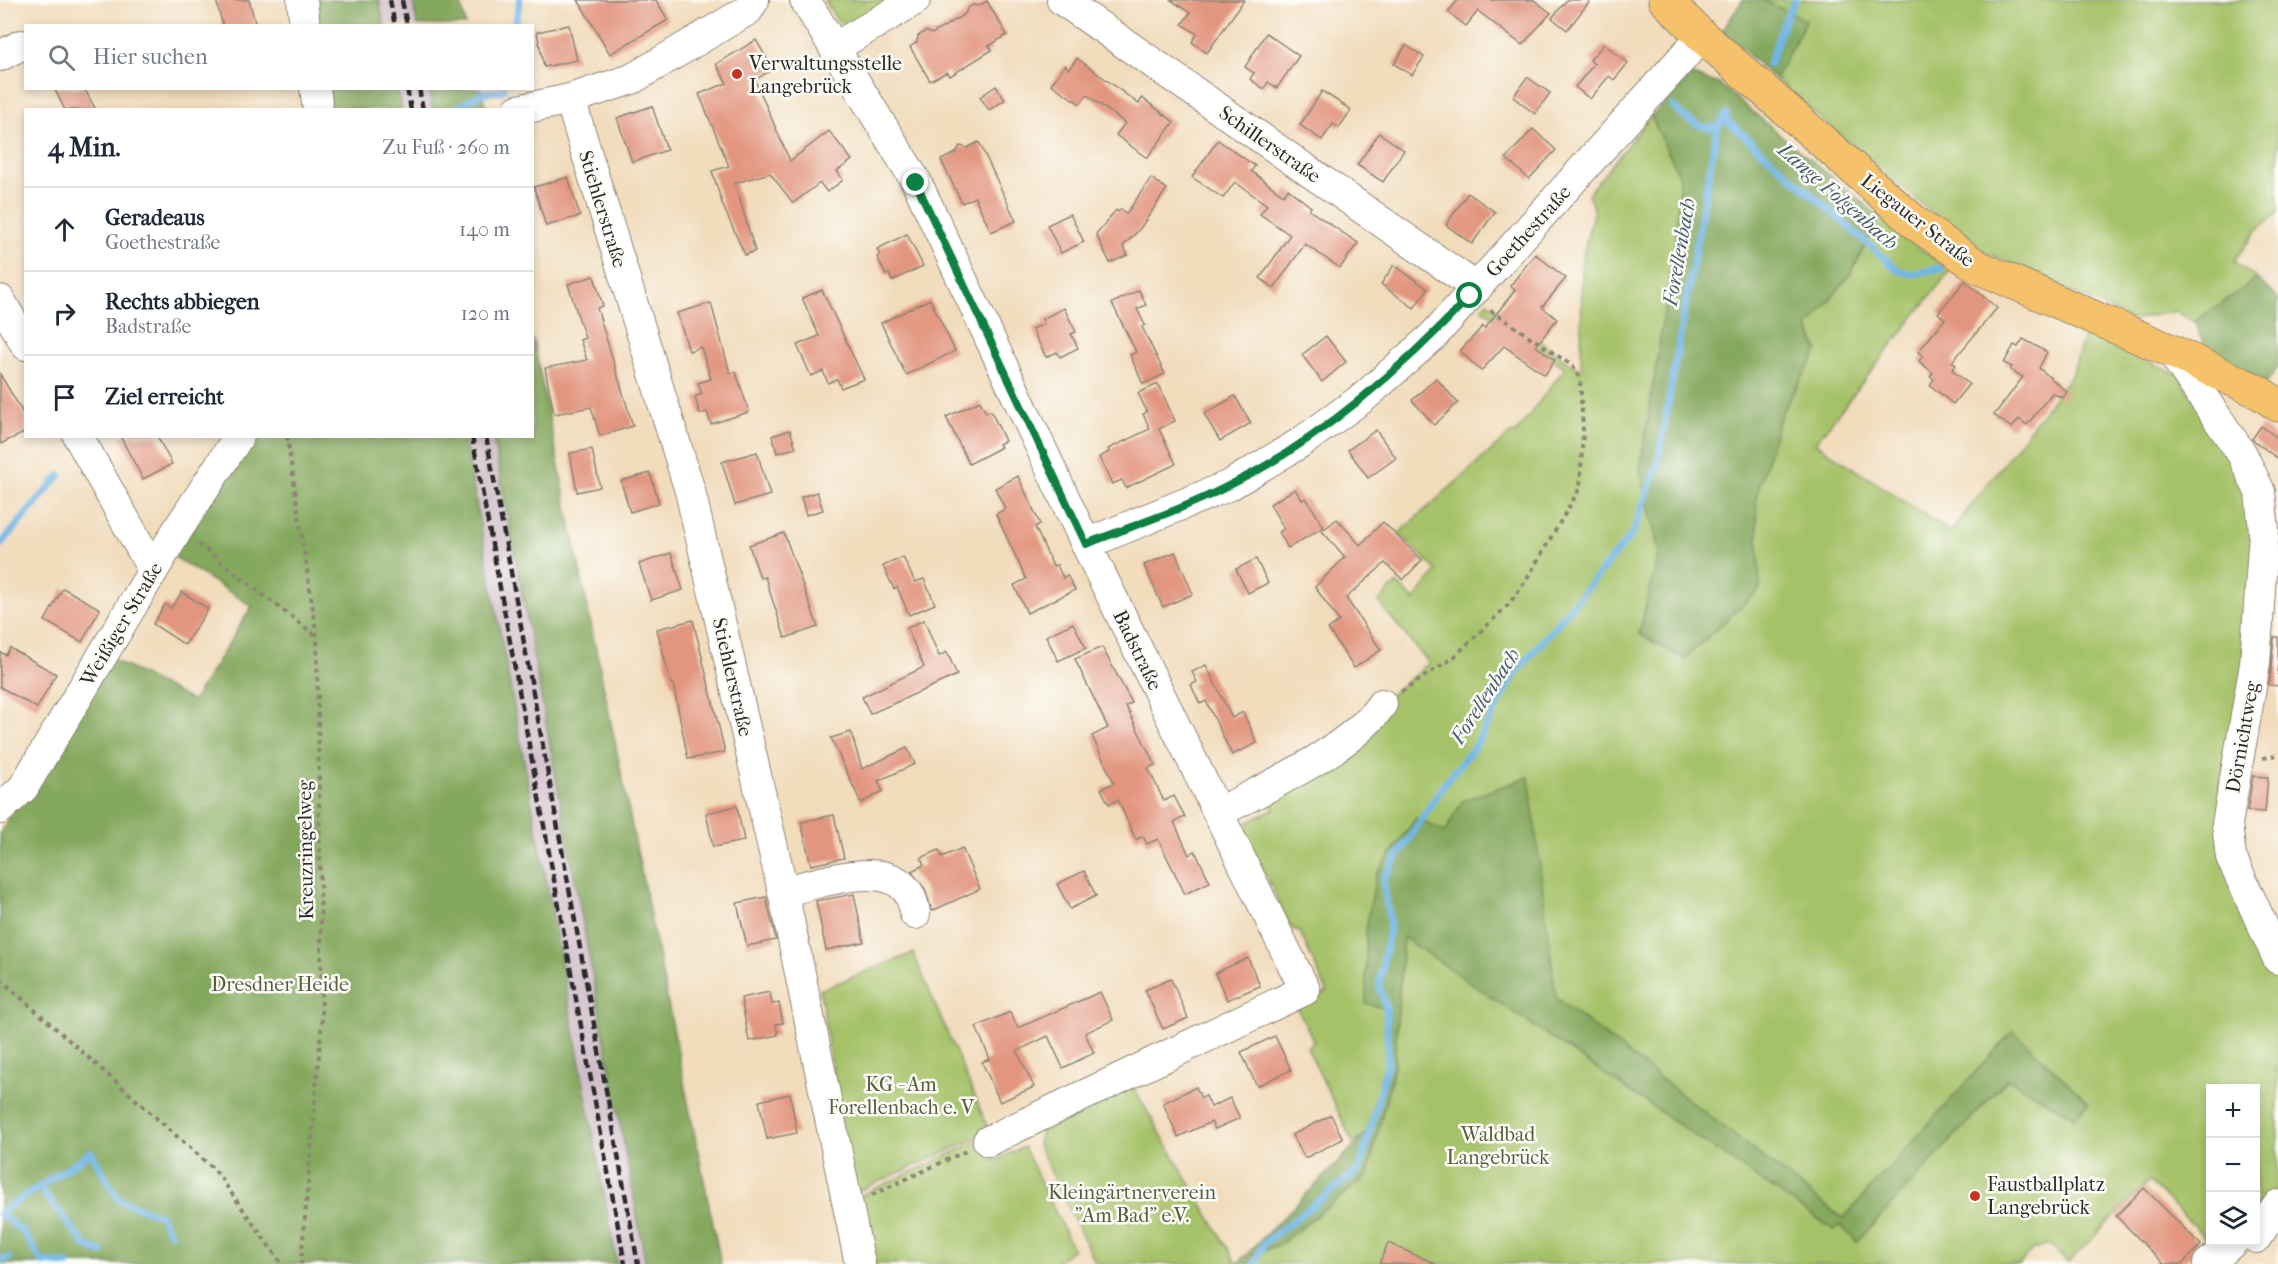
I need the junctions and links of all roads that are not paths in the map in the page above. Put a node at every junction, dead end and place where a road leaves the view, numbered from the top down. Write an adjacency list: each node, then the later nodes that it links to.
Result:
1 (302, 0): 7 (street)
2 (754, 0): 11 (street)
3 (805, 0): 9 (street, Badstraße)
4 (915, 0): 9 (street)
5 (1062, 0): 14 (street, Schillerstraße)
6 (1665, 0): 8 (main road, Liegauer Straße)
7 (305, 24)
8 (1702, 36): 14 (street, Goethestraße); 17 (main road, Liegauer Straße)
9 (834, 48): 21 (street, Badstraße)
10 (315, 90): 12 (street)
11 (570, 99): 13 (street); 26 (street, Stiehlerstraße)
12 (318, 108)
13 (527, 108)
14 (1474, 292): 21 (street, Goethestraße)
15 (0, 300): 16 (street)
16 (24, 342)
17 (2171, 351): 18 (main road, Liegauer Straße); 28 (street, Dörnichtweg)
18 (2278, 405)
19 (79, 438): 22 (street)
20 (238, 438): 22 (street, Weißiger Straße)
21 (1086, 544): 25 (street, Badstraße)
22 (153, 570): 24 (street, Weißiger Straße)
23 (1382, 704): 25 (street)
24 (0, 808)
25 (1218, 813): 29 (street, Badstraße)
26 (783, 891): 27 (street); 35 (street, Stiehlerstraße)
27 (915, 914)
28 (2278, 959)
29 (988, 1141)
30 (2278, 1204): 31 (street); 32 (street)
31 (2260, 1219)
32 (2260, 1231)
33 (2228, 1246): 36 (street)
34 (2250, 1246): 37 (street)
35 (860, 1264)
36 (2208, 1264)
37 (2238, 1264)

